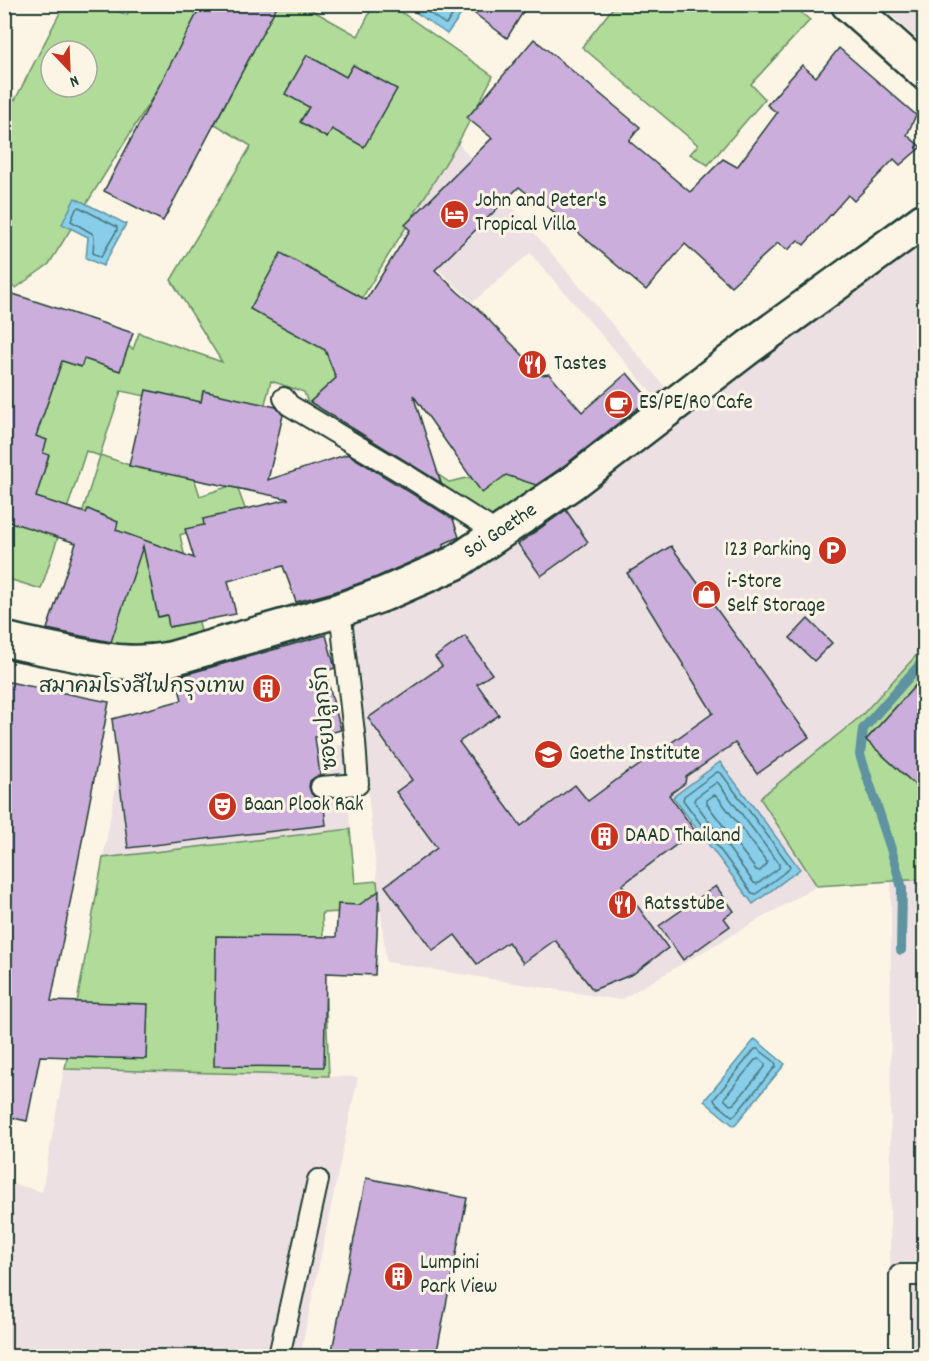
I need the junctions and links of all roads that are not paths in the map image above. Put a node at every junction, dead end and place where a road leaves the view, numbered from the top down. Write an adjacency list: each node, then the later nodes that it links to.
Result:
1 (848, 4): 2 (street)
2 (924, 72)
3 (924, 220): 5 (street, Soi Goethe)
4 (284, 398): 5 (lane)
5 (499, 534): 6 (street, Soi Goethe)
6 (340, 610): 7 (street, Soi Goethe); 8 (lane, ซอยปลูกรัก)
7 (4, 639)
8 (321, 788)
9 (318, 1180): 11 (lane)
10 (924, 1275): 12 (lane)
11 (279, 1356)
12 (900, 1356)

